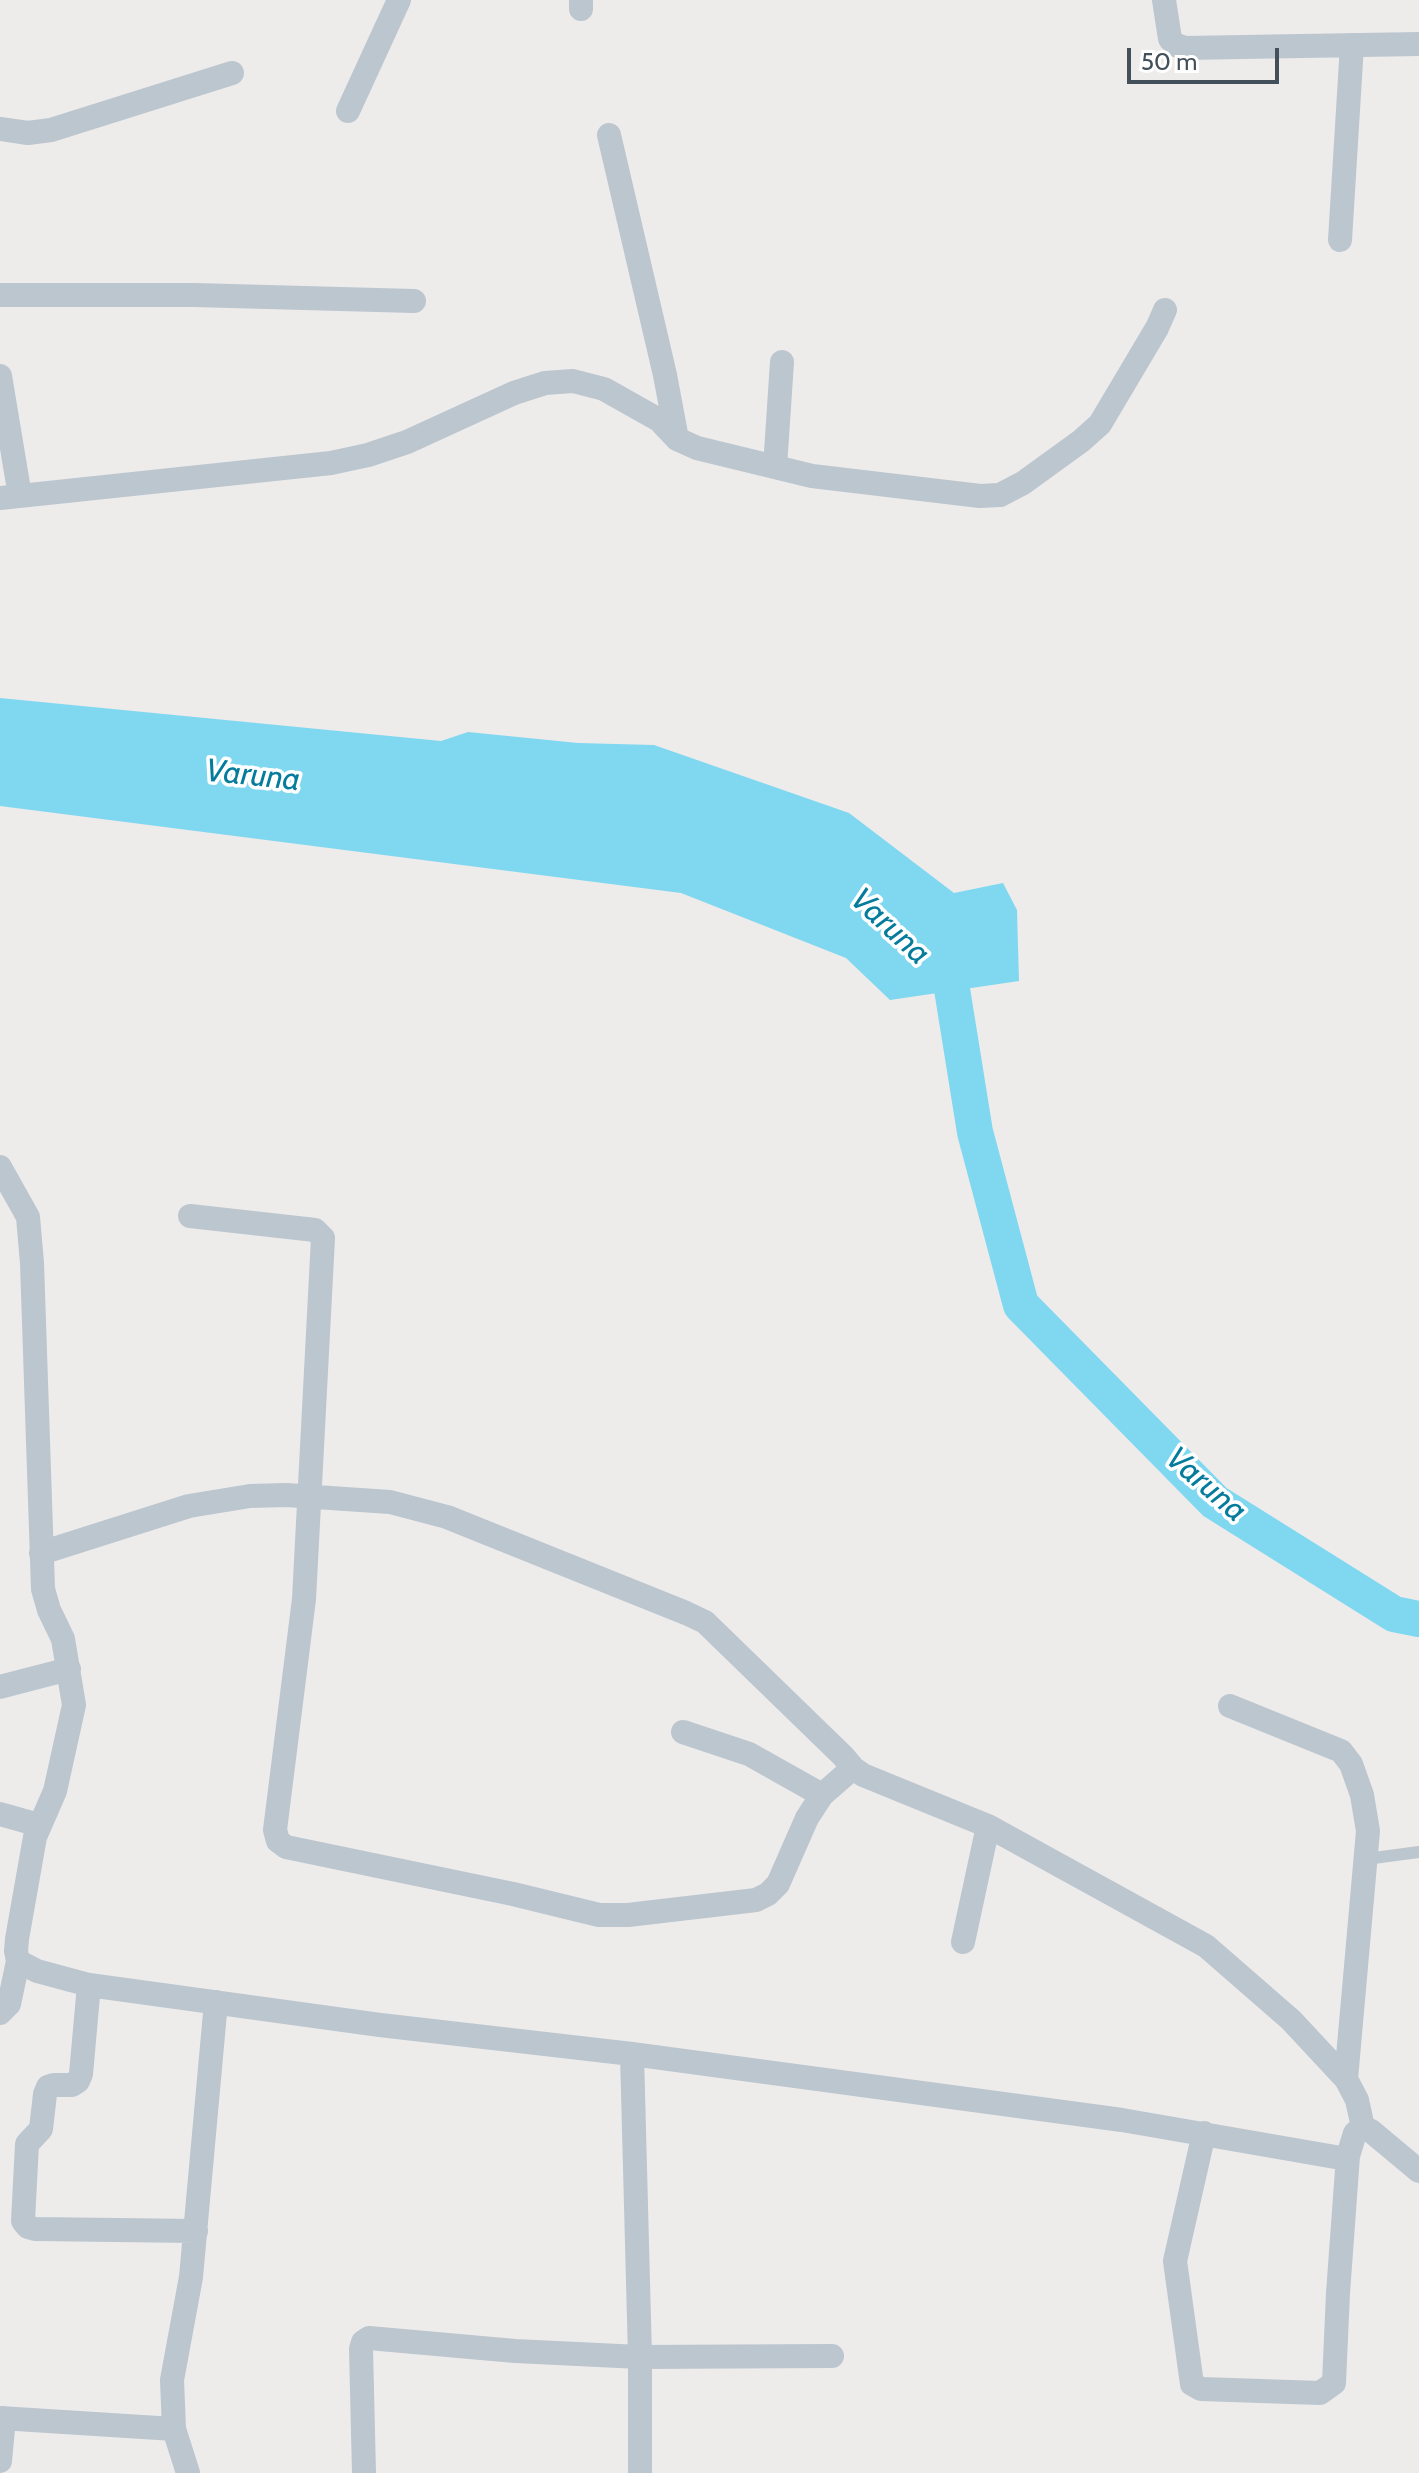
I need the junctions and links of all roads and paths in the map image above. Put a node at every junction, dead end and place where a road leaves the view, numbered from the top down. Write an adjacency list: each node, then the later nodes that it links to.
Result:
1 (399, 0): 6 (street)
2 (1164, 0): 4 (street)
3 (1419, 44): 4 (street)
4 (1352, 45): 9 (street)
5 (232, 73): 7 (street)
6 (348, 111)
7 (0, 129)
8 (609, 135): 15 (street)
9 (1340, 240)
10 (0, 295): 11 (street)
11 (414, 301)
12 (1165, 310): 16 (street)
13 (782, 362): 16 (street)
14 (0, 376): 17 (street)
15 (677, 439): 16 (street); 17 (street)
16 (775, 467)
17 (10, 497)
18 (0, 1167): 21 (street)
19 (190, 1216): 20 (street)
20 (311, 1497): 21 (street); 26 (street); 27 (street)
21 (41, 1553): 22 (street)
22 (69, 1669): 23 (street); 29 (street)
23 (0, 1687)
24 (1230, 1706): 32 (street)
25 (683, 1732): 27 (street)
26 (853, 1768): 27 (street); 30 (street)
27 (822, 1795)
28 (0, 1814): 29 (street)
29 (39, 1825): 34 (street)
30 (988, 1826): 33 (street); 39 (street)
31 (1419, 1852): 32 (lane)
32 (1366, 1859): 39 (street)
33 (963, 1942)
34 (12, 1945): 35 (street); 37 (street)
35 (89, 1985): 36 (street); 44 (street)
36 (216, 2002): 38 (street); 44 (street)
37 (0, 2013)
38 (632, 2054): 41 (street); 46 (street)
39 (1346, 2079): 40 (street)
40 (1363, 2127): 42 (street); 43 (street)
41 (1204, 2133): 42 (street); 42 (street)
42 (1348, 2156)
43 (1419, 2171)
44 (196, 2231): 48 (street)
45 (832, 2356): 46 (street)
46 (640, 2357): 51 (street); 52 (street)
47 (2, 2418): 48 (street); 49 (street)
48 (174, 2429): 50 (street)
49 (0, 2461)
50 (188, 2473)
51 (364, 2473)
52 (640, 2473)

